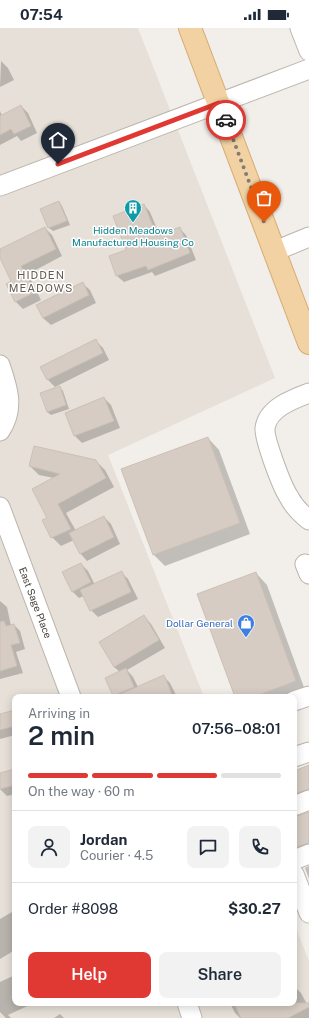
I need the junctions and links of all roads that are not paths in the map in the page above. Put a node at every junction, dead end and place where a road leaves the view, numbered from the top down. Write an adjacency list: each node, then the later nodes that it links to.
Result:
1 (190, 28): 5 (main road)
2 (300, 28): 3 (street)
3 (309, 51)
4 (309, 69): 5 (street)
5 (219, 103): 6 (street); 8 (main road)
6 (0, 186)
7 (309, 237): 8 (street)
8 (275, 251): 9 (main road)
9 (309, 343)
10 (0, 365): 12 (street)
11 (309, 393): 14 (street)
12 (0, 431)
13 (0, 507): 15 (street, East Sage Place)
14 (309, 520)
15 (71, 694)
16 (309, 696): 17 (street)
17 (297, 700)
18 (309, 752): 19 (street)
19 (297, 756)
20 (309, 800): 21 (street)
21 (297, 805)
22 (309, 854): 23 (street)
23 (297, 859)
24 (297, 882): 25 (street)
25 (309, 912)
26 (188, 1006): 27 (street)
27 (192, 1018)

